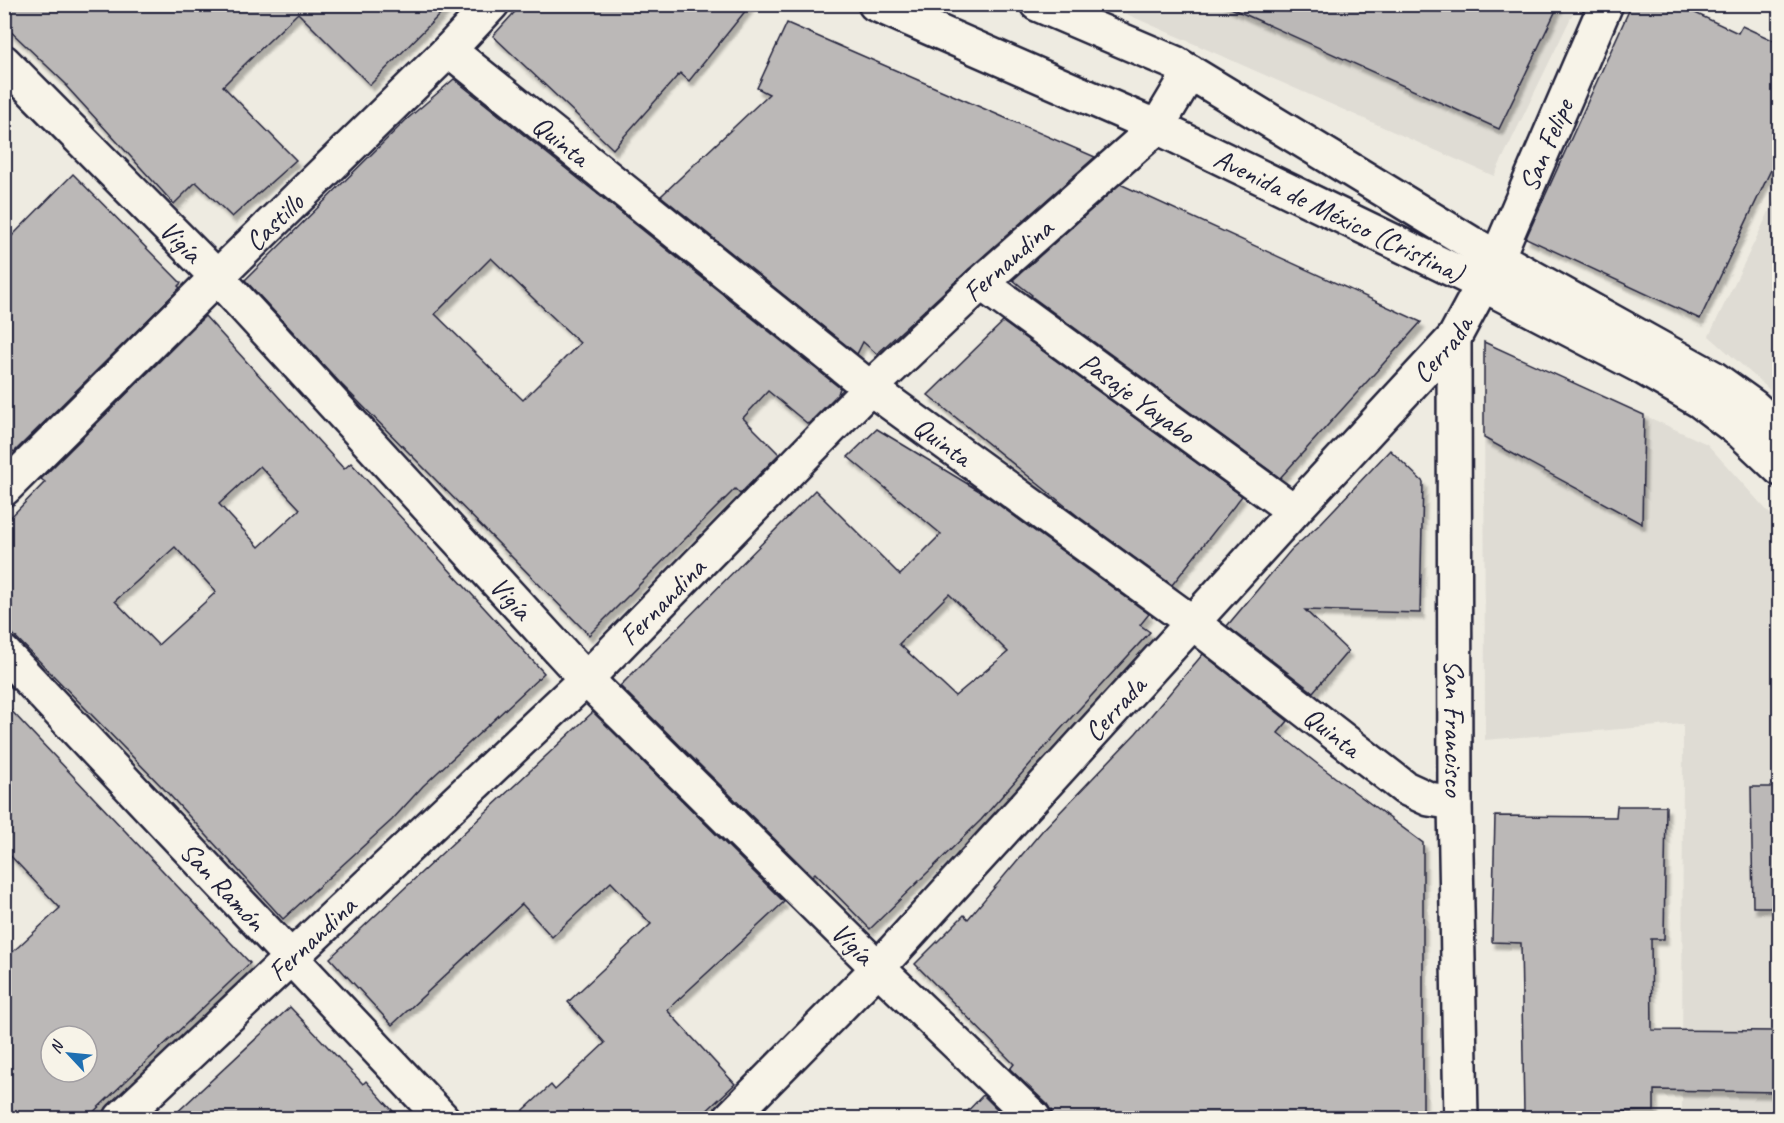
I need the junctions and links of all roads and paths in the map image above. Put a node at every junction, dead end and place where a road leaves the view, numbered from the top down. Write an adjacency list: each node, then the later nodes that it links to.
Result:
1 (492, 4): 5 (street, Castillo)
2 (875, 4): 8 (street, Avenida de México (Cristina))
3 (1037, 4): 7 (street, Avenida de México (Cristina))
4 (1606, 4): 9 (street, San Felipe)
5 (450, 50): 10 (street, Castillo); 13 (street, Quinta)
6 (4, 62): 10 (street, Vigía)
7 (1190, 72): 8 (street, Fernandina); 9 (street, Avenida de México (Cristina))
8 (1157, 127): 9 (street, Avenida de México (Cristina)); 11 (street, Fernandina)
9 (1491, 272): 12 (street, Cerrada); 14 (street, Avenida de México (Cristina)); 15 (street, Avenida de México (Cristina))
10 (217, 277): 16 (street, Castillo); 20 (street, Vigía)
11 (981, 283): 13 (street, Fernandina); 17 (street, Pasaje Yayabo)
12 (1454, 338): 17 (street, Cerrada); 21 (street, San Francisco)
13 (870, 387): 18 (street, Quinta); 20 (street, Fernandina)
14 (1779, 431)
15 (1779, 469)
16 (4, 489)
17 (1294, 511): 18 (street, Cerrada)
18 (1193, 623): 21 (street, Quinta); 23 (street, Cerrada)
19 (4, 653): 22 (street, San Ramón)
20 (586, 679): 22 (street, Fernandina); 23 (street, Vigía)
21 (1455, 803): 28 (street, San Francisco)
22 (291, 957): 24 (street, Fernandina); 25 (street, San Ramón)
23 (878, 968): 26 (street, Cerrada); 27 (street, Vigía)
24 (121, 1119)
25 (442, 1119)
26 (730, 1119)
27 (1034, 1119)
28 (1461, 1119)

